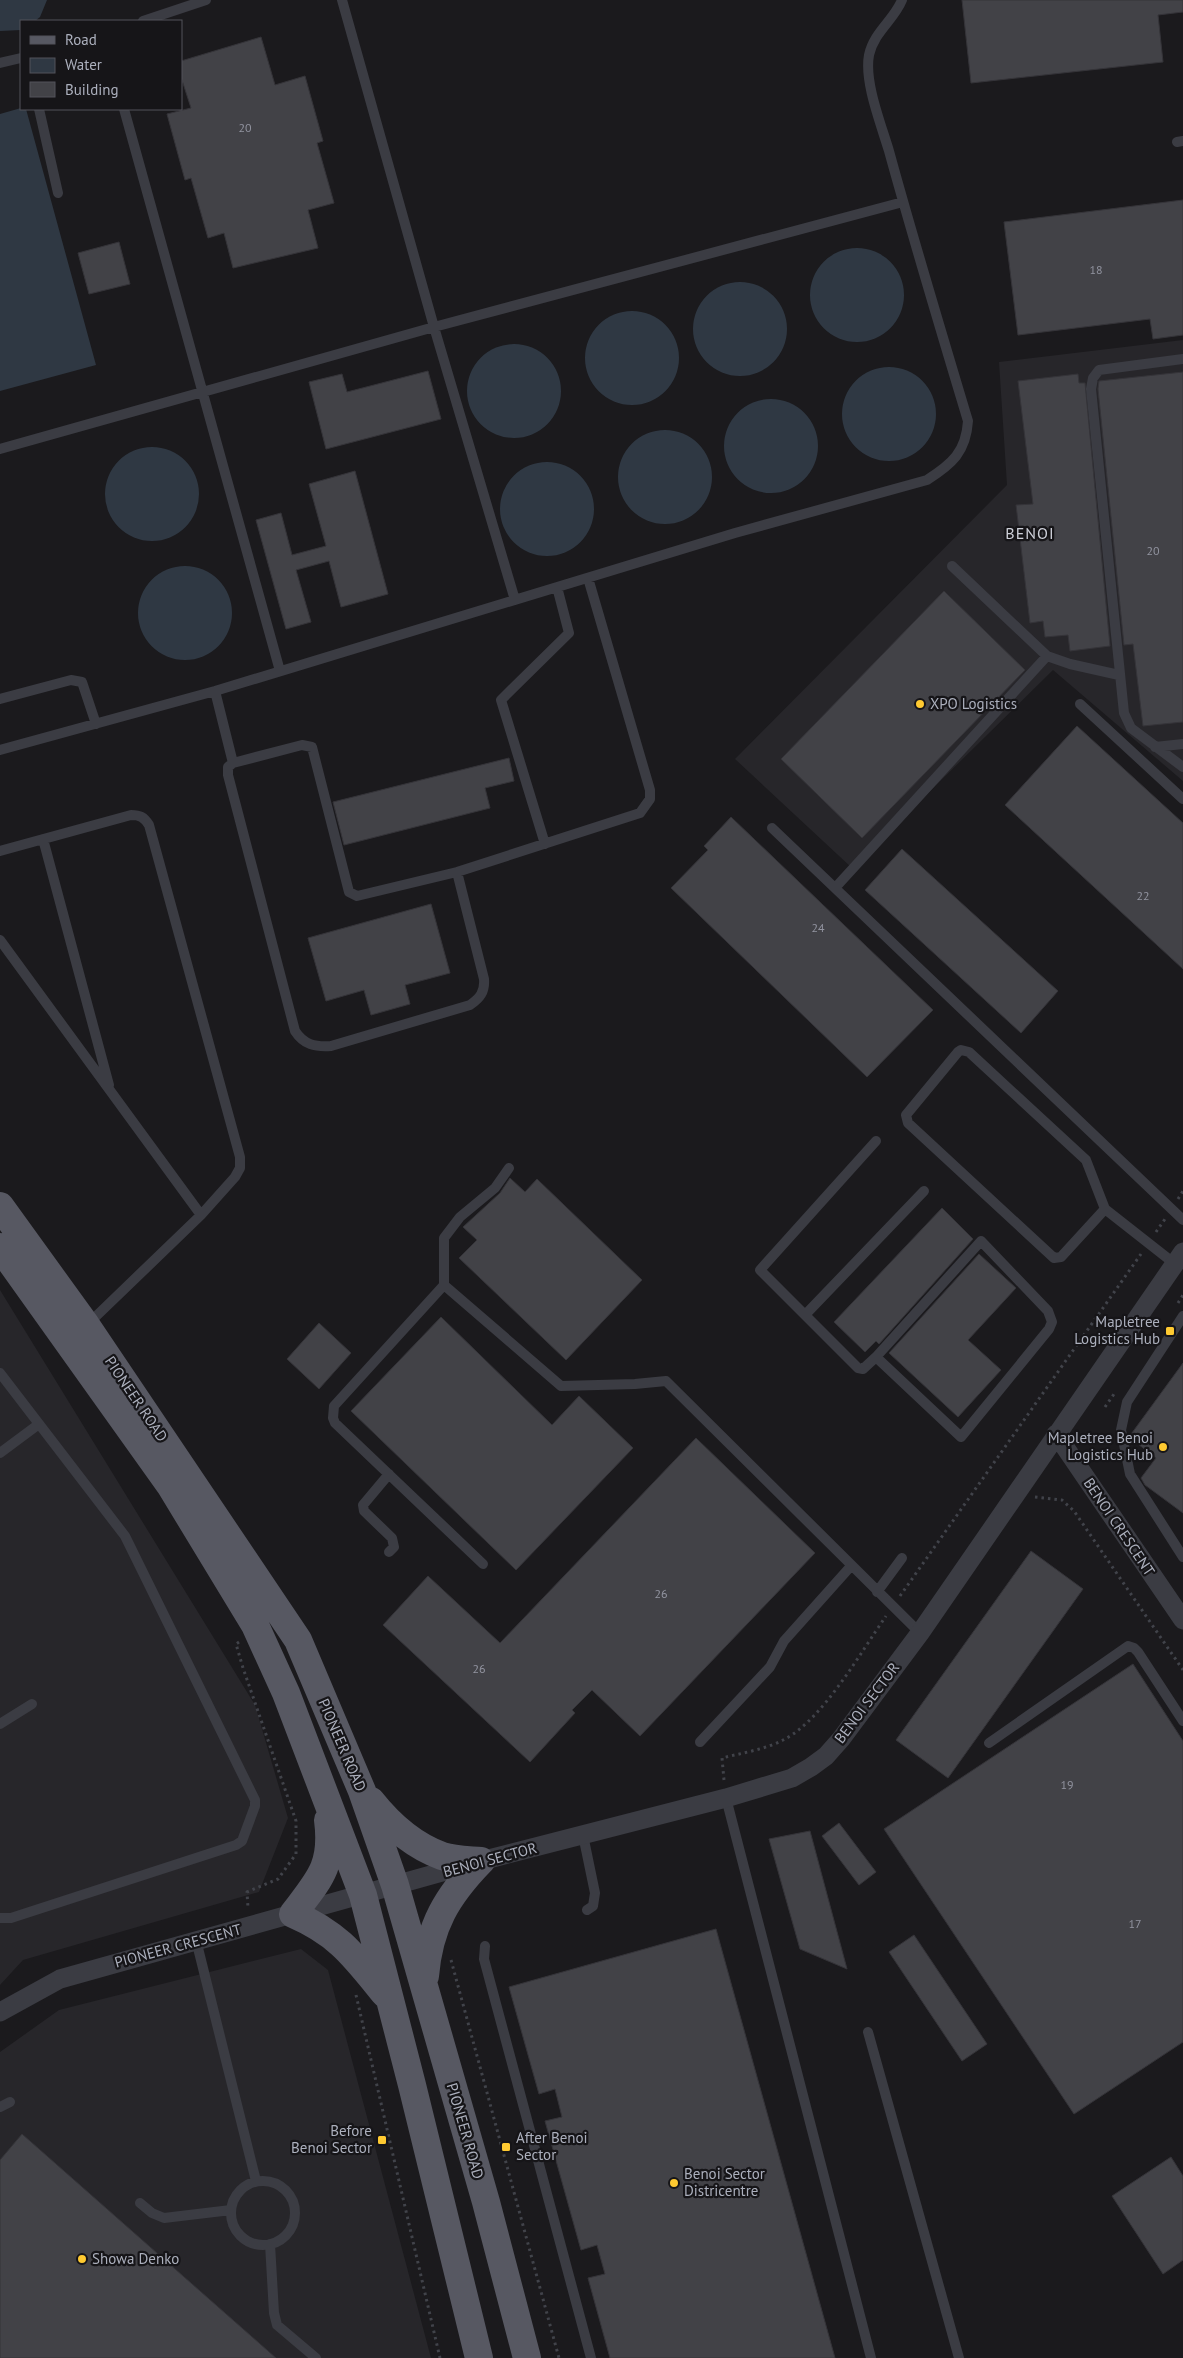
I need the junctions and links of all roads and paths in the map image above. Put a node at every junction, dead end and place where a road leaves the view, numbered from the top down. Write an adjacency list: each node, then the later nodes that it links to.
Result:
1 (206, 0): 4 (lane)
2 (342, 0): 11 (lane)
3 (902, 0): 10 (lane)
4 (146, 20)
5 (20, 58): 6 (lane)
6 (0, 64)
7 (39, 110): 9 (lane)
8 (124, 110): 13 (lane)
9 (58, 193)
10 (903, 202): 11 (lane); 16 (lane)
11 (434, 327): 13 (lane); 18 (lane)
12 (1183, 359): 21 (lane)
13 (202, 392): 14 (lane); 20 (lane)
14 (0, 450)
15 (952, 566): 19 (lane)
16 (588, 578): 17 (lane); 34 (lane)
17 (557, 587): 18 (lane); 34 (lane)
18 (515, 600): 20 (lane)
19 (1047, 656): 21 (lane); 37 (lane)
20 (280, 671): 22 (lane)
21 (1119, 675): 27 (lane)
22 (215, 691): 25 (lane); 29 (lane)
23 (0, 699): 25 (lane)
24 (1080, 704): 31 (lane)
25 (96, 724): 28 (lane)
26 (1183, 744): 27 (lane)
27 (1155, 747): 30 (lane)
28 (0, 750)
29 (233, 763): 36 (lane); 36 (lane)
30 (1183, 767)
31 (1183, 799)
32 (772, 828): 37 (lane)
33 (43, 839): 35 (lane); 39 (lane); 47 (lane)
34 (545, 844): 36 (lane)
35 (0, 851)
36 (457, 872)
37 (835, 888): 46 (lane)
38 (0, 940): 39 (lane)
39 (110, 1090): 47 (lane)
40 (876, 1141): 53 (lane)
41 (510, 1168): 52 (lane)
42 (924, 1191): 53 (lane)
43 (1183, 1191): 46 (path)
44 (0, 1206): 55 (main road, PIONEER ROAD)
45 (1105, 1209): 45 (lane); 49 (lane)
46 (1171, 1209): 48 (lane); 49 (path)
47 (201, 1215): 55 (lane)
48 (1183, 1220)
49 (1148, 1243): 51 (lane); 69 (path)
50 (0, 1247): 55 (main road, PIONEER ROAD)
51 (1179, 1258): 59 (street, BENOI SECTOR)
52 (444, 1285): 61 (lane); 67 (lane)
53 (805, 1315): 56 (lane)
54 (1183, 1316): 64 (lane)
55 (81, 1338): 71 (main road, PIONEER ROAD); 80 (main road, PIONEER ROAD)
56 (876, 1357): 56 (lane)
57 (0, 1373): 58 (lane)
58 (39, 1424): 60 (lane); 88 (lane)
59 (1056, 1434): 62 (street, BENOI SECTOR); 70 (street, BENOI CRESCENT)
60 (0, 1453)
61 (389, 1474): 63 (lane); 66 (lane)
62 (1021, 1486): 72 (street, BENOI SECTOR); 73 (path)
63 (389, 1552)
64 (1183, 1557)
65 (902, 1558): 68 (lane)
66 (483, 1564)
67 (851, 1566): 68 (lane); 77 (lane)
68 (877, 1592): 69 (lane)
69 (893, 1606): 72 (lane); 81 (path)
70 (1183, 1620)
71 (255, 1625): 79 (main road, PIONEER ROAD); 89 (path)
72 (920, 1633): 81 (street, BENOI SECTOR)
73 (1183, 1670)
74 (32, 1704): 76 (lane)
75 (1183, 1721): 78 (lane)
76 (0, 1724)
77 (700, 1742)
78 (990, 1743)
79 (321, 1785): 85 (main road, PIONEER ROAD); 87 (main road)
80 (362, 1791): 83 (main road); 84 (main road, PIONEER ROAD)
81 (726, 1798): 82 (street, BENOI SECTOR); 110 (lane)
82 (583, 1835): 83 (street, BENOI SECTOR); 86 (lane)
83 (481, 1861): 84 (street, BENOI SECTOR); 93 (main road)
84 (396, 1885): 85 (street, BENOI SECTOR); 93 (main road, PIONEER ROAD)
85 (363, 1894): 87 (street, PIONEER CRESCENT); 95 (main road, PIONEER ROAD)
86 (586, 1910)
87 (292, 1914): 89 (street, PIONEER CRESCENT); 95 (main road)
88 (0, 1918)
89 (250, 1926): 90 (street, PIONEER CRESCENT)
90 (196, 1940): 96 (street, PIONEER CRESCENT); 100 (lane)
91 (485, 1946): 109 (lane)
92 (449, 1952): 108 (path)
93 (424, 1990): 107 (main road, PIONEER ROAD)
94 (356, 1992): 105 (path)
95 (390, 2001): 106 (main road, PIONEER ROAD)
96 (2, 2008)
97 (868, 2032): 111 (lane)
98 (10, 2102): 99 (lane)
99 (0, 2107)
100 (256, 2182): 102 (lane); 103 (lane)
101 (140, 2204): 102 (lane)
102 (231, 2210): 103 (lane)
103 (270, 2244): 104 (lane)
104 (316, 2358)
105 (440, 2358)
106 (478, 2358)
107 (528, 2358)
108 (558, 2358)
109 (591, 2358)
110 (871, 2358)
111 (959, 2358)

